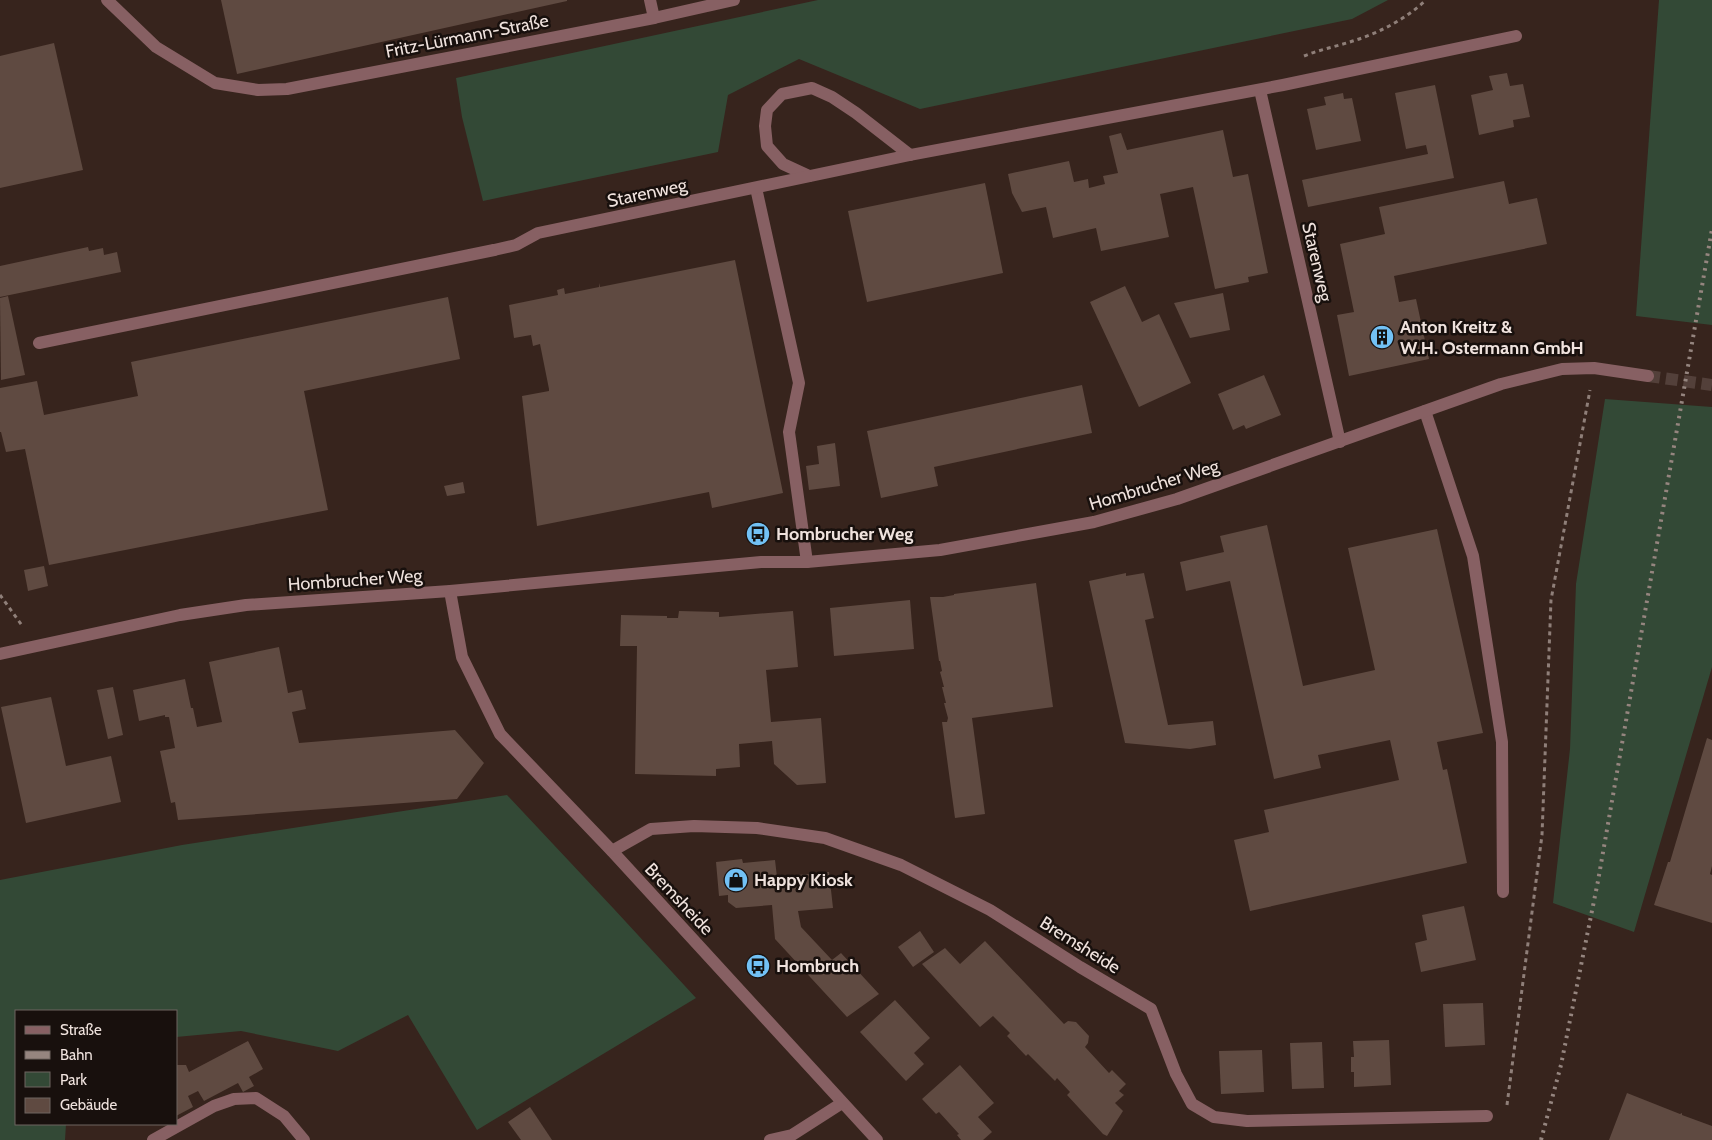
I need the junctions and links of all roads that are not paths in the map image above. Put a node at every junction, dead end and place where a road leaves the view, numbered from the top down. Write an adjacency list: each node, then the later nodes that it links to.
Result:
1 (107, 0): 4 (street, Fritz-Lürmann-Straße)
2 (650, 0): 4 (street)
3 (734, 0): 4 (street, Fritz-Lürmann-Straße)
4 (654, 18)
5 (1516, 36): 6 (street, Starenweg)
6 (1260, 90): 7 (street, Starenweg); 13 (street, Starenweg)
7 (910, 155): 8 (street, Starenweg); 8 (street)
8 (809, 176): 9 (street, Starenweg)
9 (756, 188): 10 (street, Starenweg); 14 (street)
10 (39, 343)
11 (1648, 376): 12 (street, Hombrucher Weg)
12 (1425, 411): 13 (street, Hombrucher Weg); 18 (street)
13 (1340, 442): 14 (street, Hombrucher Weg)
14 (807, 562): 15 (street, Hombrucher Weg)
15 (450, 591): 16 (street, Hombrucher Weg); 17 (street, Bremsheide)
16 (0, 654)
17 (612, 851): 19 (street, Bremsheide); 20 (street, Bremsheide)
18 (1503, 892)
19 (842, 1103): 23 (street); 24 (street, Bremsheide)
20 (1487, 1116)
21 (153, 1140): 22 (street)
22 (304, 1140)
23 (770, 1140)
24 (877, 1140)

